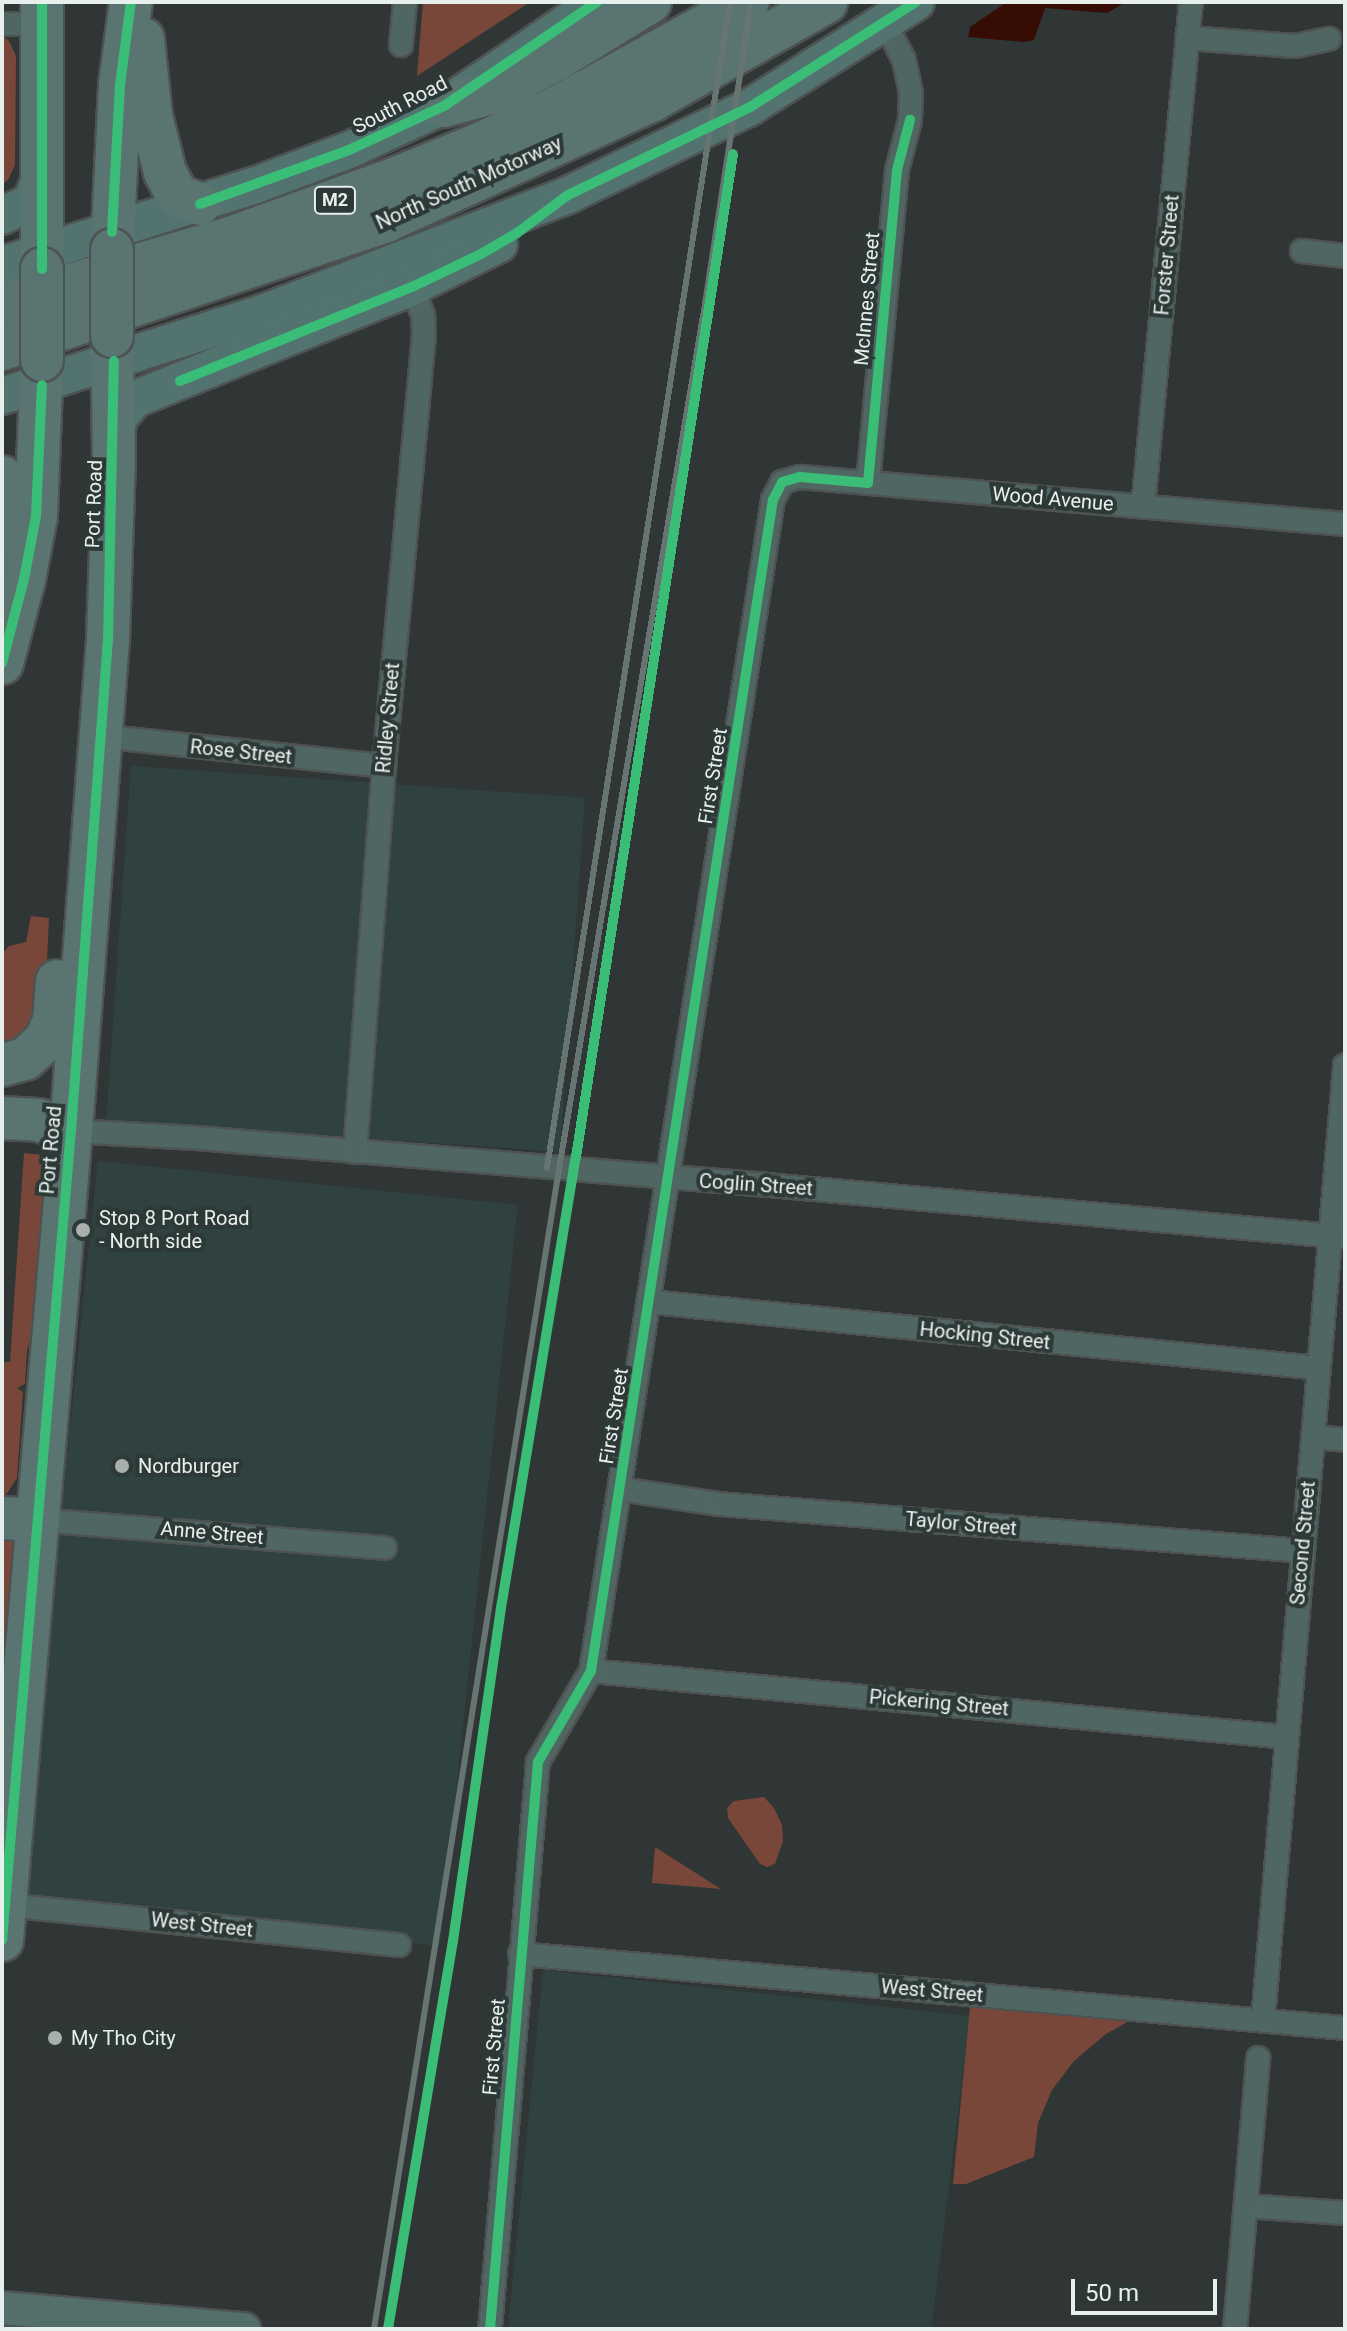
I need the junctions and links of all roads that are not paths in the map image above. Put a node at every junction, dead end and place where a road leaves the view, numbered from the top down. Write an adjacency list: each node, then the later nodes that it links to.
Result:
1 (131, 2): 20 (highway, Port Road)
2 (138, 2): 18 (highway)
3 (405, 2): 14 (street)
4 (597, 2): 15 (main road, South Road)
5 (650, 2): 15 (highway)
6 (748, 2): 25 (highway, North South Motorway / M2)
7 (826, 2): 26 (highway, North South Motorway / M2)
8 (916, 2): 11 (main road)
9 (1191, 2): 12 (street, Forster Street)
10 (28, 17): 16 (highway)
11 (885, 23): 17 (main road); 32 (street, McInnes Street)
12 (1187, 38): 13 (street); 34 (street, Forster Street)
13 (1329, 39)
14 (401, 45)
15 (444, 106): 18 (main road, South Road)
16 (42, 173): 19 (main road); 23 (highway)
17 (568, 195): 24 (main road); 27 (main road)
18 (200, 204): 20 (main road, South Road)
19 (2, 216)
20 (112, 241): 23 (main road, South Road); 27 (highway, Port Road, bridge)
21 (1302, 251): 22 (street)
22 (1345, 256)
23 (29, 262): 28 (highway, bridge)
24 (412, 287): 30 (main road); 39 (street, Ridley Street)
25 (2, 305)
26 (2, 349)
27 (113, 349): 28 (main road); 30 (highway, Port Road)
28 (42, 372): 29 (main road); 36 (highway)
29 (2, 396)
30 (114, 455): 38 (highway, Port Road)
31 (2, 477): 36 (highway)
32 (868, 483): 33 (street, Wood Avenue); 34 (street, Wood Avenue)
33 (773, 500): 46 (street, First Street)
34 (1143, 507): 35 (street, Wood Avenue)
35 (1345, 524)
36 (24, 579): 37 (highway)
37 (2, 663)
38 (99, 736): 39 (street, Rose Street); 40 (highway, Port Road)
39 (384, 766): 45 (street, Ridley Street)
40 (95, 797): 41 (highway); 44 (highway, Port Road)
41 (2, 1065)
42 (1345, 1066): 47 (street, Second Street)
43 (2, 1118): 44 (highway)
44 (71, 1131): 45 (street, Coglin Street); 53 (highway, Port Road)
45 (355, 1152): 46 (street, Coglin Street)
46 (670, 1180): 47 (street, Coglin Street); 48 (street, First Street)
47 (1338, 1236): 49 (street, Second Street)
48 (651, 1302): 49 (street, Hocking Street); 52 (street, First Street)
49 (1319, 1368): 50 (street, Second Street)
50 (1313, 1437): 51 (street); 55 (street, Second Street)
51 (1345, 1440)
52 (620, 1489): 55 (street, Taylor Street); 56 (street, First Street)
53 (20, 1519): 54 (street, Anne Street); 58 (highway, Port Road)
54 (385, 1548)
55 (1303, 1551): 57 (street, Second Street)
56 (591, 1671): 57 (street, Pickering Street); 60 (street, First Street)
57 (1286, 1737): 61 (street, Second Street)
58 (3, 1916): 59 (street, West Street)
59 (399, 1945)
60 (520, 1954): 61 (street, West Street); 68 (street, First Street)
61 (1263, 2020): 62 (street, West Street)
62 (1345, 2028)
63 (1258, 2058): 64 (street)
64 (1246, 2206): 65 (street); 69 (street)
65 (1345, 2213)
66 (2, 2308): 67 (street)
67 (244, 2329)
68 (490, 2329)
69 (1235, 2329)

